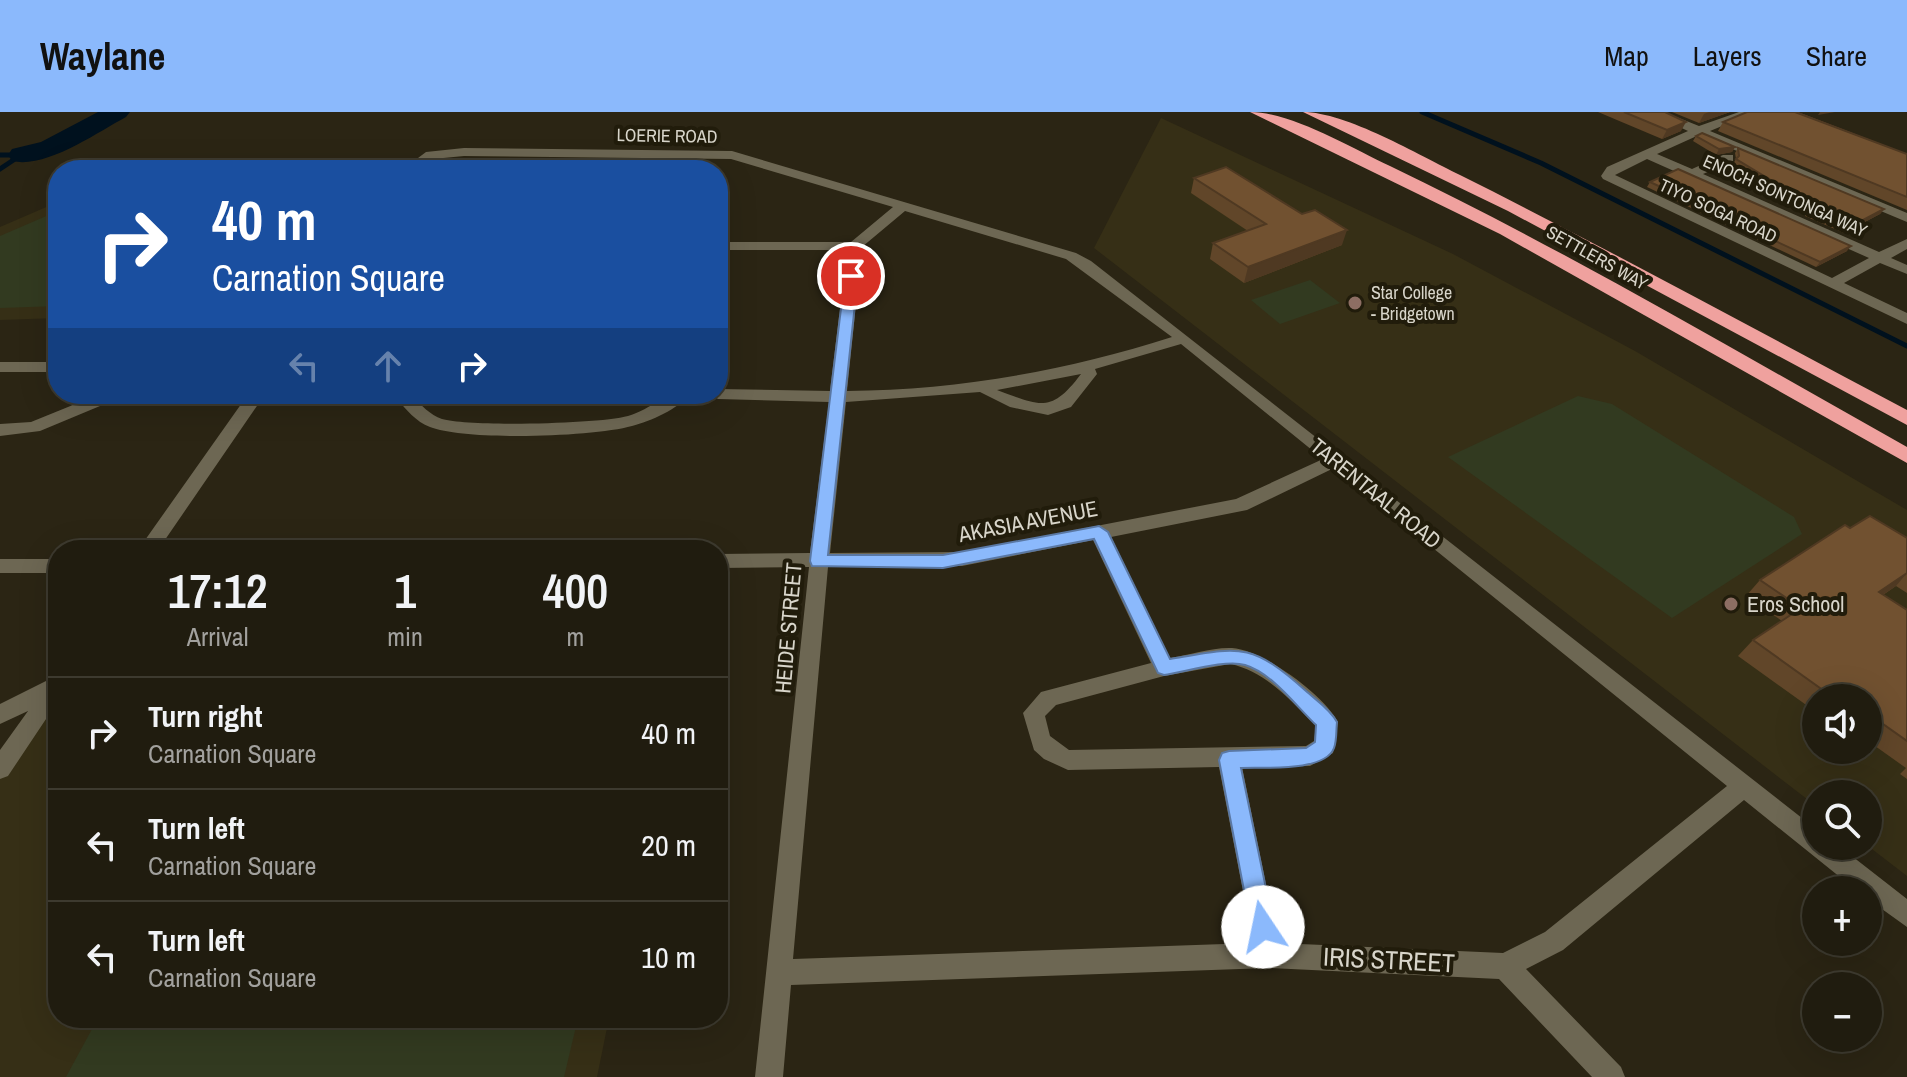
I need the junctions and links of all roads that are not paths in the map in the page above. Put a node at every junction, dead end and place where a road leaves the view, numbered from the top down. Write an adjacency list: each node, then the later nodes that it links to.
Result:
1 (1257, 112): 32 (highway, SETTLERS WAY)
2 (1310, 112): 30 (highway, SETTLERS WAY)
3 (1654, 112): 5 (street)
4 (1750, 112): 5 (street, TIYO SOGA ROAD)
5 (1698, 131): 6 (street, TIYO SOGA ROAD); 11 (street)
6 (1649, 155): 9 (street, ENOCH SONTONGA WAY); 17 (street, TIYO SOGA ROAD)
7 (1728, 158): 9 (street)
8 (420, 160): 10 (street, LOERIE ROAD)
9 (1692, 174): 15 (street, ENOCH SONTONGA WAY)
10 (903, 206): 14 (street); 19 (street, TARENTAAL ROAD)
11 (1907, 218)
12 (1907, 243): 15 (street)
13 (728, 245): 14 (street)
14 (855, 246): 25 (street, HEIDE STREET)
15 (1880, 258): 16 (street, ENOCH SONTONGA WAY); 17 (street)
16 (1907, 270)
17 (1832, 284): 18 (street, TIYO SOGA ROAD)
18 (1907, 319)
19 (1183, 338): 22 (street); 33 (street, TARENTAAL ROAD)
20 (0, 367): 21 (street)
21 (48, 367)
22 (1087, 369): 23 (street); 23 (street)
23 (984, 386): 25 (street)
24 (728, 394): 25 (street)
25 (837, 395): 37 (street, HEIDE STREET)
26 (88, 404): 31 (street)
27 (250, 404): 35 (street)
28 (412, 404): 29 (street)
29 (664, 404)
30 (1907, 418)
31 (0, 430)
32 (1907, 456)
33 (1335, 460): 34 (street, AKASIA AVENUE); 46 (street, TARENTAAL ROAD)
34 (1099, 532): 37 (street, AKASIA AVENUE); 40 (street)
35 (155, 540)
36 (728, 561): 37 (street, AKASIA AVENUE)
37 (819, 561): 52 (street, HEIDE STREET)
38 (0, 566): 39 (street)
39 (48, 566)
40 (1164, 668): 44 (street); 44 (street)
41 (48, 689): 43 (street)
42 (48, 699): 45 (street)
43 (0, 715)
44 (1229, 760): 50 (street)
45 (0, 769)
46 (1744, 786): 47 (street, TARENTAAL ROAD); 51 (street, IRIS STREET)
47 (1802, 831)
48 (1838, 860): 49 (street, TARENTAAL ROAD)
49 (1907, 915)
50 (1268, 955): 51 (street, IRIS STREET); 52 (street, IRIS STREET)
51 (1505, 966): 54 (street)
52 (781, 972): 53 (street, HEIDE STREET)
53 (769, 1077)
54 (1611, 1077)

